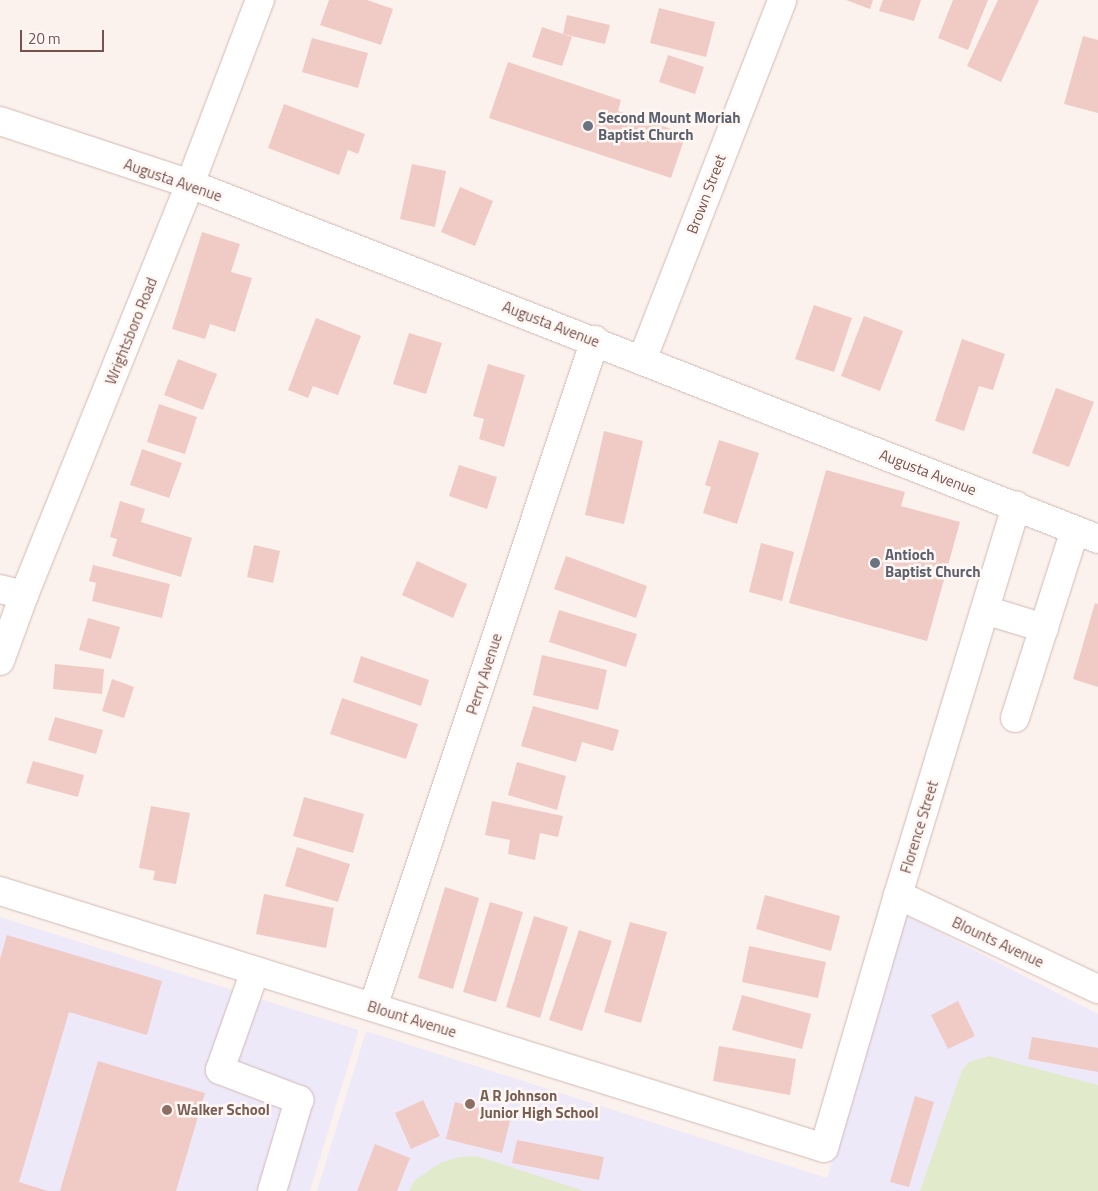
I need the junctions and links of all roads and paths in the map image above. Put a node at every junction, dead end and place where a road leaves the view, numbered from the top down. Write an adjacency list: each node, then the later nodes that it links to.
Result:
1 (260, 0): 4 (street, Wrightsboro Road)
2 (782, 0): 6 (street, Brown Street)
3 (0, 121): 4 (street, Augusta Avenue)
4 (190, 184): 5 (street, Augusta Avenue); 9 (street, Wrightsboro Road)
5 (595, 340): 6 (street, Augusta Avenue); 18 (street, Perry Avenue)
6 (642, 360): 7 (street, Augusta Avenue)
7 (1016, 506): 8 (street, Augusta Avenue); 10 (street, Florence Street)
8 (1087, 534): 11 (street)
9 (12, 592): 12 (street, Wrightsboro Road)
10 (985, 610): 11 (street); 15 (street, Florence Street)
11 (1044, 628): 13 (street)
12 (0, 661)
13 (1015, 718)
14 (0, 891): 16 (street, Blount Avenue)
15 (898, 895): 17 (street, Blounts Avenue); 19 (street, Florence Street)
16 (255, 971): 18 (street, Blount Avenue); 20 (street)
17 (1098, 989)
18 (372, 1007): 19 (street, Blount Avenue)
19 (824, 1148)
20 (272, 1191)

